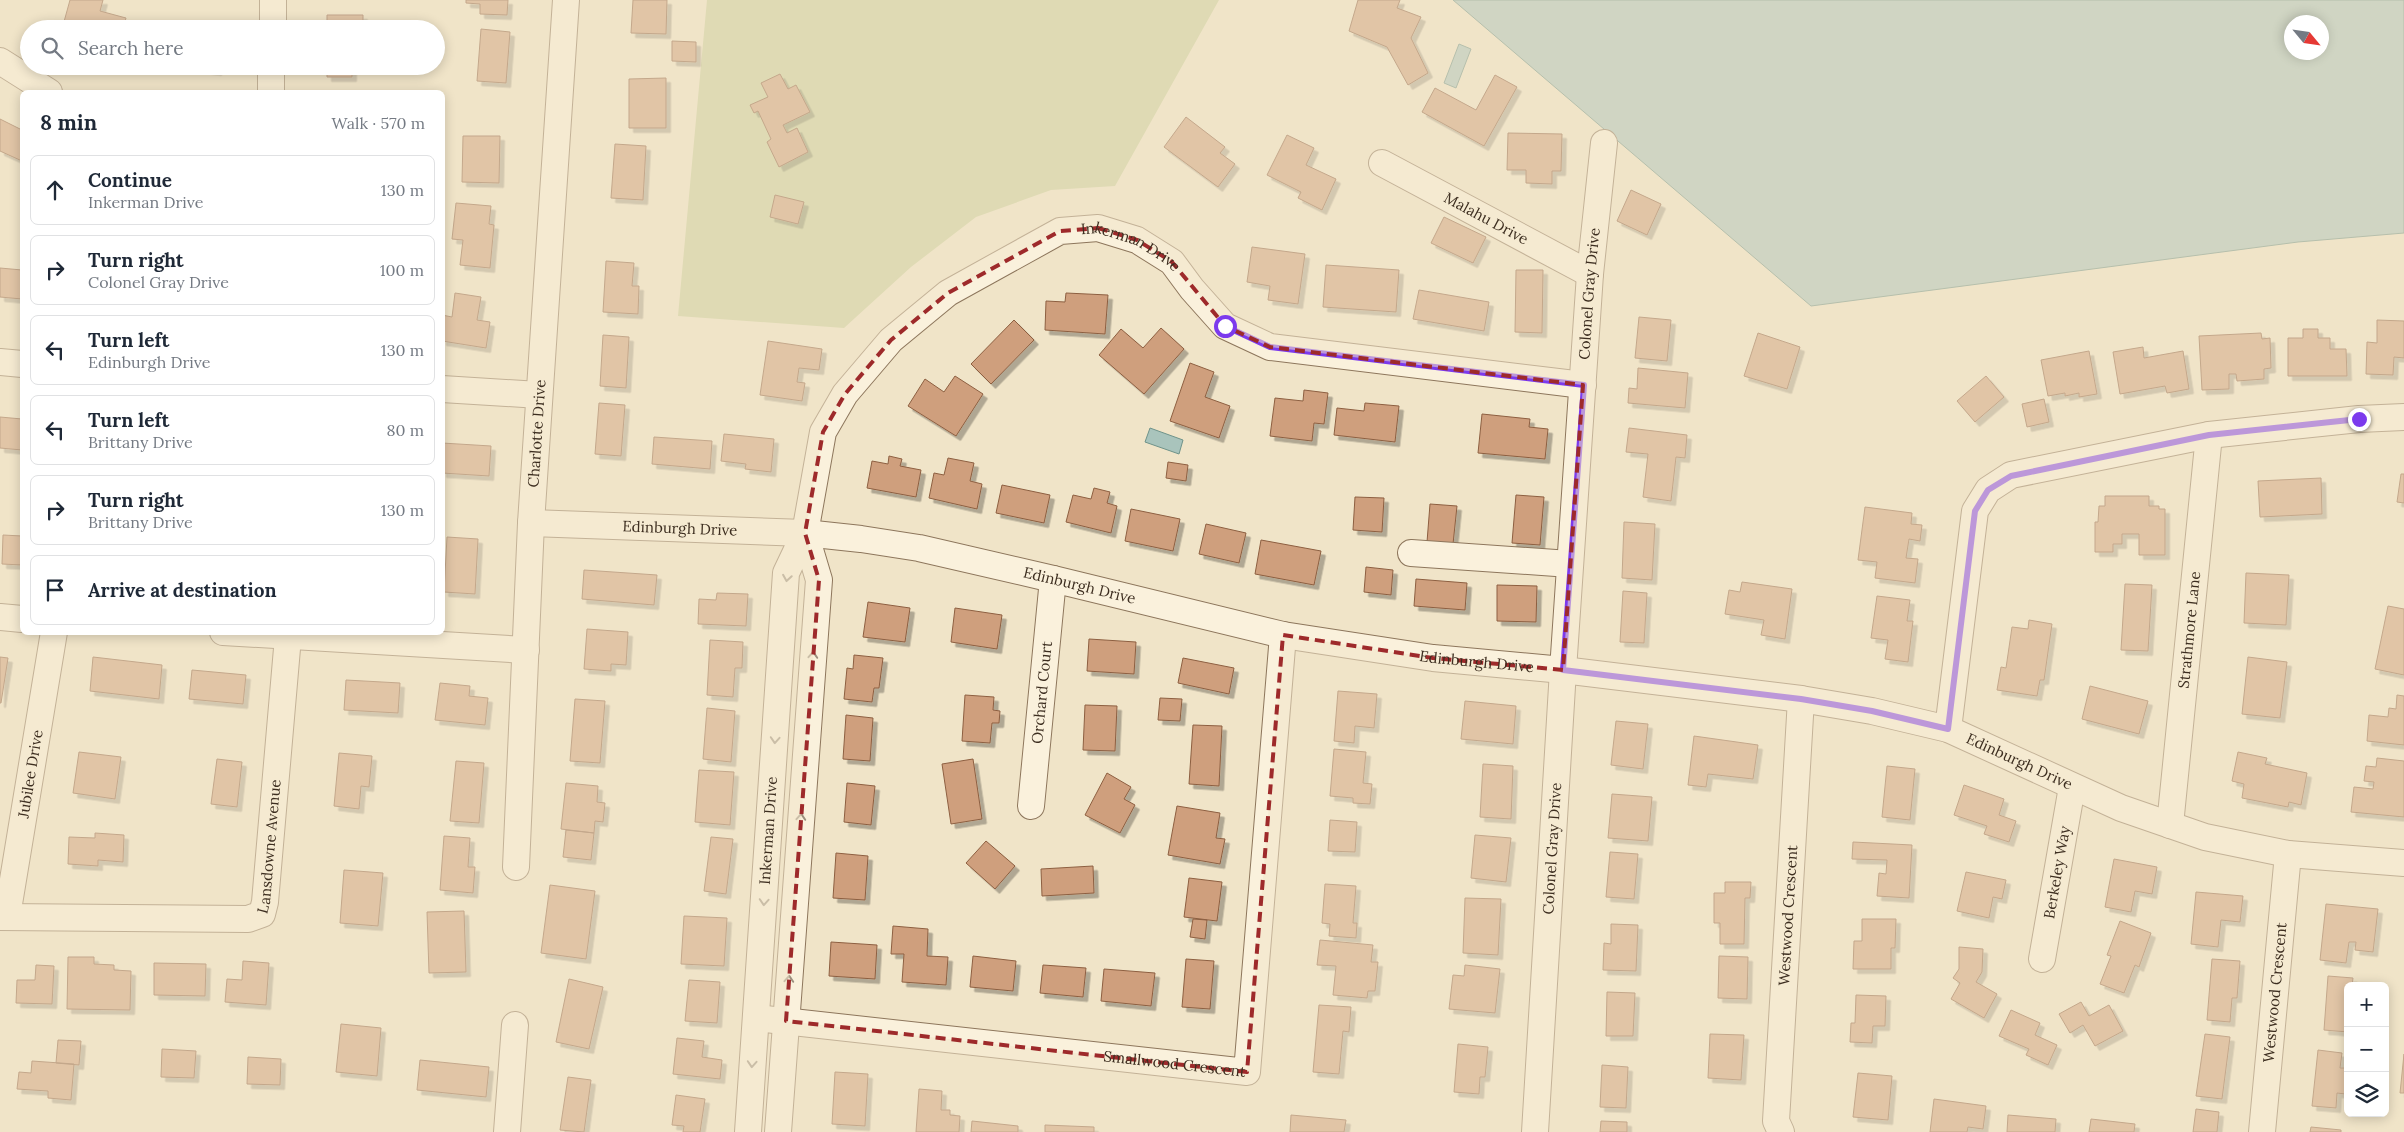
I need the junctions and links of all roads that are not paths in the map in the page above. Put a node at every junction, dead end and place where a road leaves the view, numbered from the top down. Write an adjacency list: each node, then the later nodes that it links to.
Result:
1 (273, 0): 3 (street)
2 (566, 0): 17 (street, Charlotte Drive)
3 (272, 20)
4 (0, 61): 5 (street)
5 (20, 74)
6 (22, 75): 8 (street)
7 (271, 75): 9 (street)
8 (46, 90)
9 (271, 90)
10 (1604, 143): 12 (street, Colonel Gray Drive)
11 (1382, 163): 12 (street, Malahu Drive)
12 (1590, 274): 15 (street, Colonel Gray Drive)
13 (0, 362): 14 (street)
14 (20, 364)
15 (1584, 385): 21 (street, Inkerman Drive); 23 (street, Colonel Gray Drive)
16 (445, 389): 17 (street)
17 (539, 395): 20 (street, Charlotte Drive)
18 (2404, 417): 19 (street)
19 (2209, 435): 34 (street); 37 (street, Strathmore Lane)
20 (531, 523): 21 (street, Edinburgh Drive); 31 (street, Charlotte Drive)
21 (805, 534): 24 (street, Edinburgh Drive); 43 (street, Inkerman Drive, one-way to 43); 44 (street, Inkerman Drive, one-way to 21)
22 (1411, 553): 23 (street)
23 (1570, 564): 32 (street, Colonel Gray Drive)
24 (1053, 579): 29 (street, Edinburgh Drive); 36 (street, Orchard Court)
25 (0, 617): 26 (street)
26 (20, 619)
27 (53, 635): 41 (street, Jubilee Drive)
28 (262, 635): 30 (street)
29 (1283, 635): 32 (street, Edinburgh Drive); 44 (street, Smallwood Crescent)
30 (288, 637): 31 (street); 41 (street, Lansdowne Avenue)
31 (526, 650): 40 (street, Charlotte Drive)
32 (1563, 670): 33 (street, Edinburgh Drive); 49 (street, Colonel Gray Drive)
33 (1801, 699): 34 (street, Edinburgh Drive); 50 (street, Westwood Crescent)
34 (1948, 729): 35 (street, Edinburgh Drive)
35 (2072, 787): 37 (street, Edinburgh Drive); 42 (street, Berkeley Way)
36 (1031, 806)
37 (2170, 825): 38 (street, Edinburgh Drive)
38 (2288, 854): 39 (street, Edinburgh Drive); 51 (street, Westwood Crescent)
39 (2404, 863)
40 (516, 867)
41 (3, 917)
42 (2042, 959)
43 (756, 1018): 44 (street, Smallwood Crescent); 47 (street, Inkerman Drive, one-way to 47)
44 (786, 1020): 48 (street, Inkerman Drive)
45 (515, 1026): 46 (street)
46 (507, 1132)
47 (748, 1132)
48 (778, 1132)
49 (1535, 1132)
50 (1781, 1132)
51 (2262, 1132)

